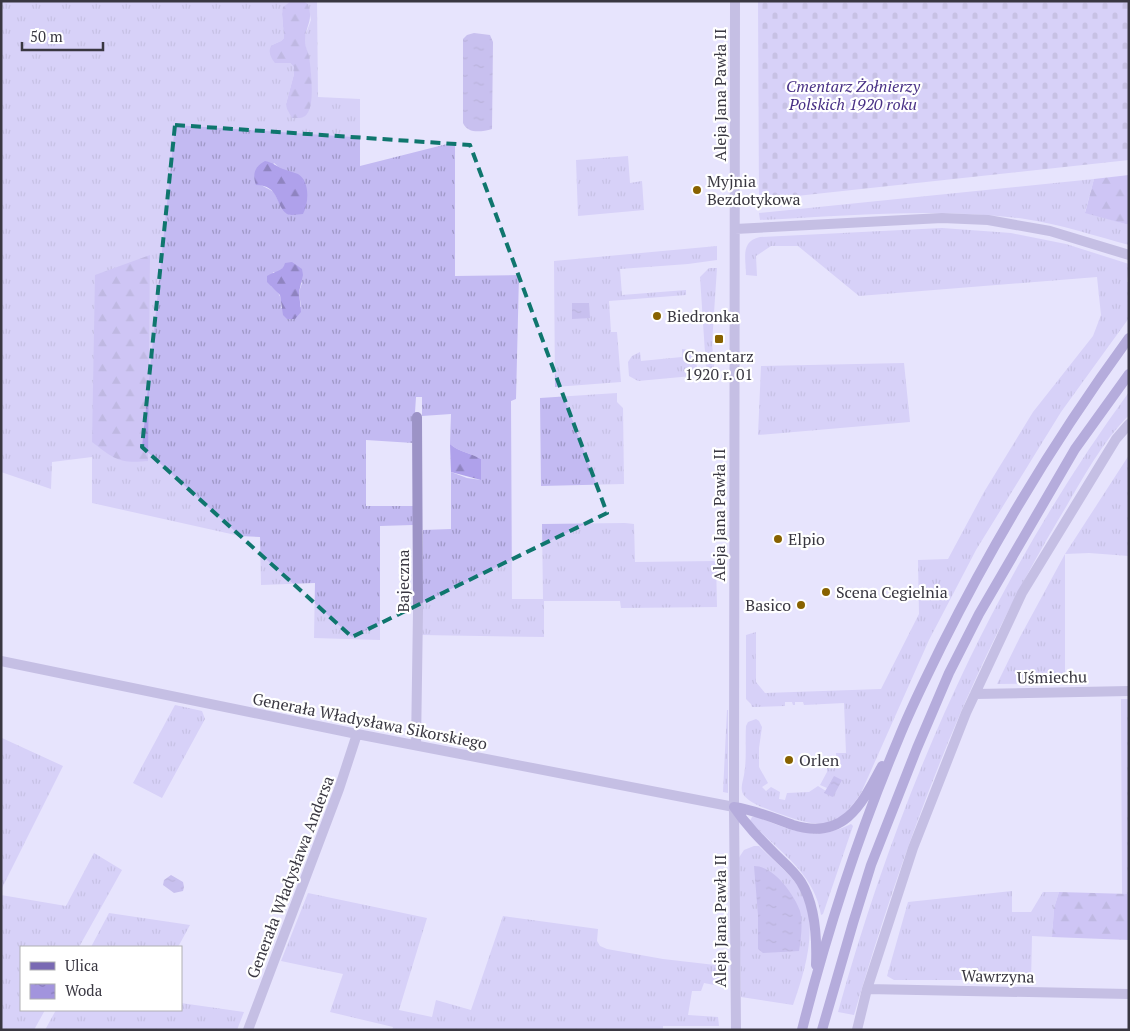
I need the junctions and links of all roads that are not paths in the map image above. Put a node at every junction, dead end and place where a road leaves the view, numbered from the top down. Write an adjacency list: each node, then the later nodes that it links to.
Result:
1 (735, 1): 2 (street, Aleja Jana Pawła II)
2 (735, 229): 3 (street); 14 (street, Aleja Jana Pawła II)
3 (1129, 255)
4 (1129, 338): 12 (main road)
5 (1129, 374): 21 (main road)
6 (417, 417): 13 (street, Bajeczna)
7 (1129, 424): 10 (street)
8 (1, 661): 11 (street, Generała Władysława Sikorskiego)
9 (1129, 691): 10 (street, Uśmiechu)
10 (975, 694): 16 (street)
11 (357, 734): 13 (street, Generała Władysława Sikorskiego); 18 (street, Generała Władysława Andersa)
12 (898, 739): 14 (main road); 15 (main road)
13 (416, 745): 14 (street, Generała Władysława Sikorskiego)
14 (734, 807): 15 (main road); 19 (street, Aleja Jana Pawła II)
15 (815, 980): 20 (main road)
16 (868, 989): 17 (street, Wawrzyna); 22 (street)
17 (1129, 994)
18 (248, 1030)
19 (736, 1030)
20 (802, 1030)
21 (822, 1030)
22 (858, 1030)

